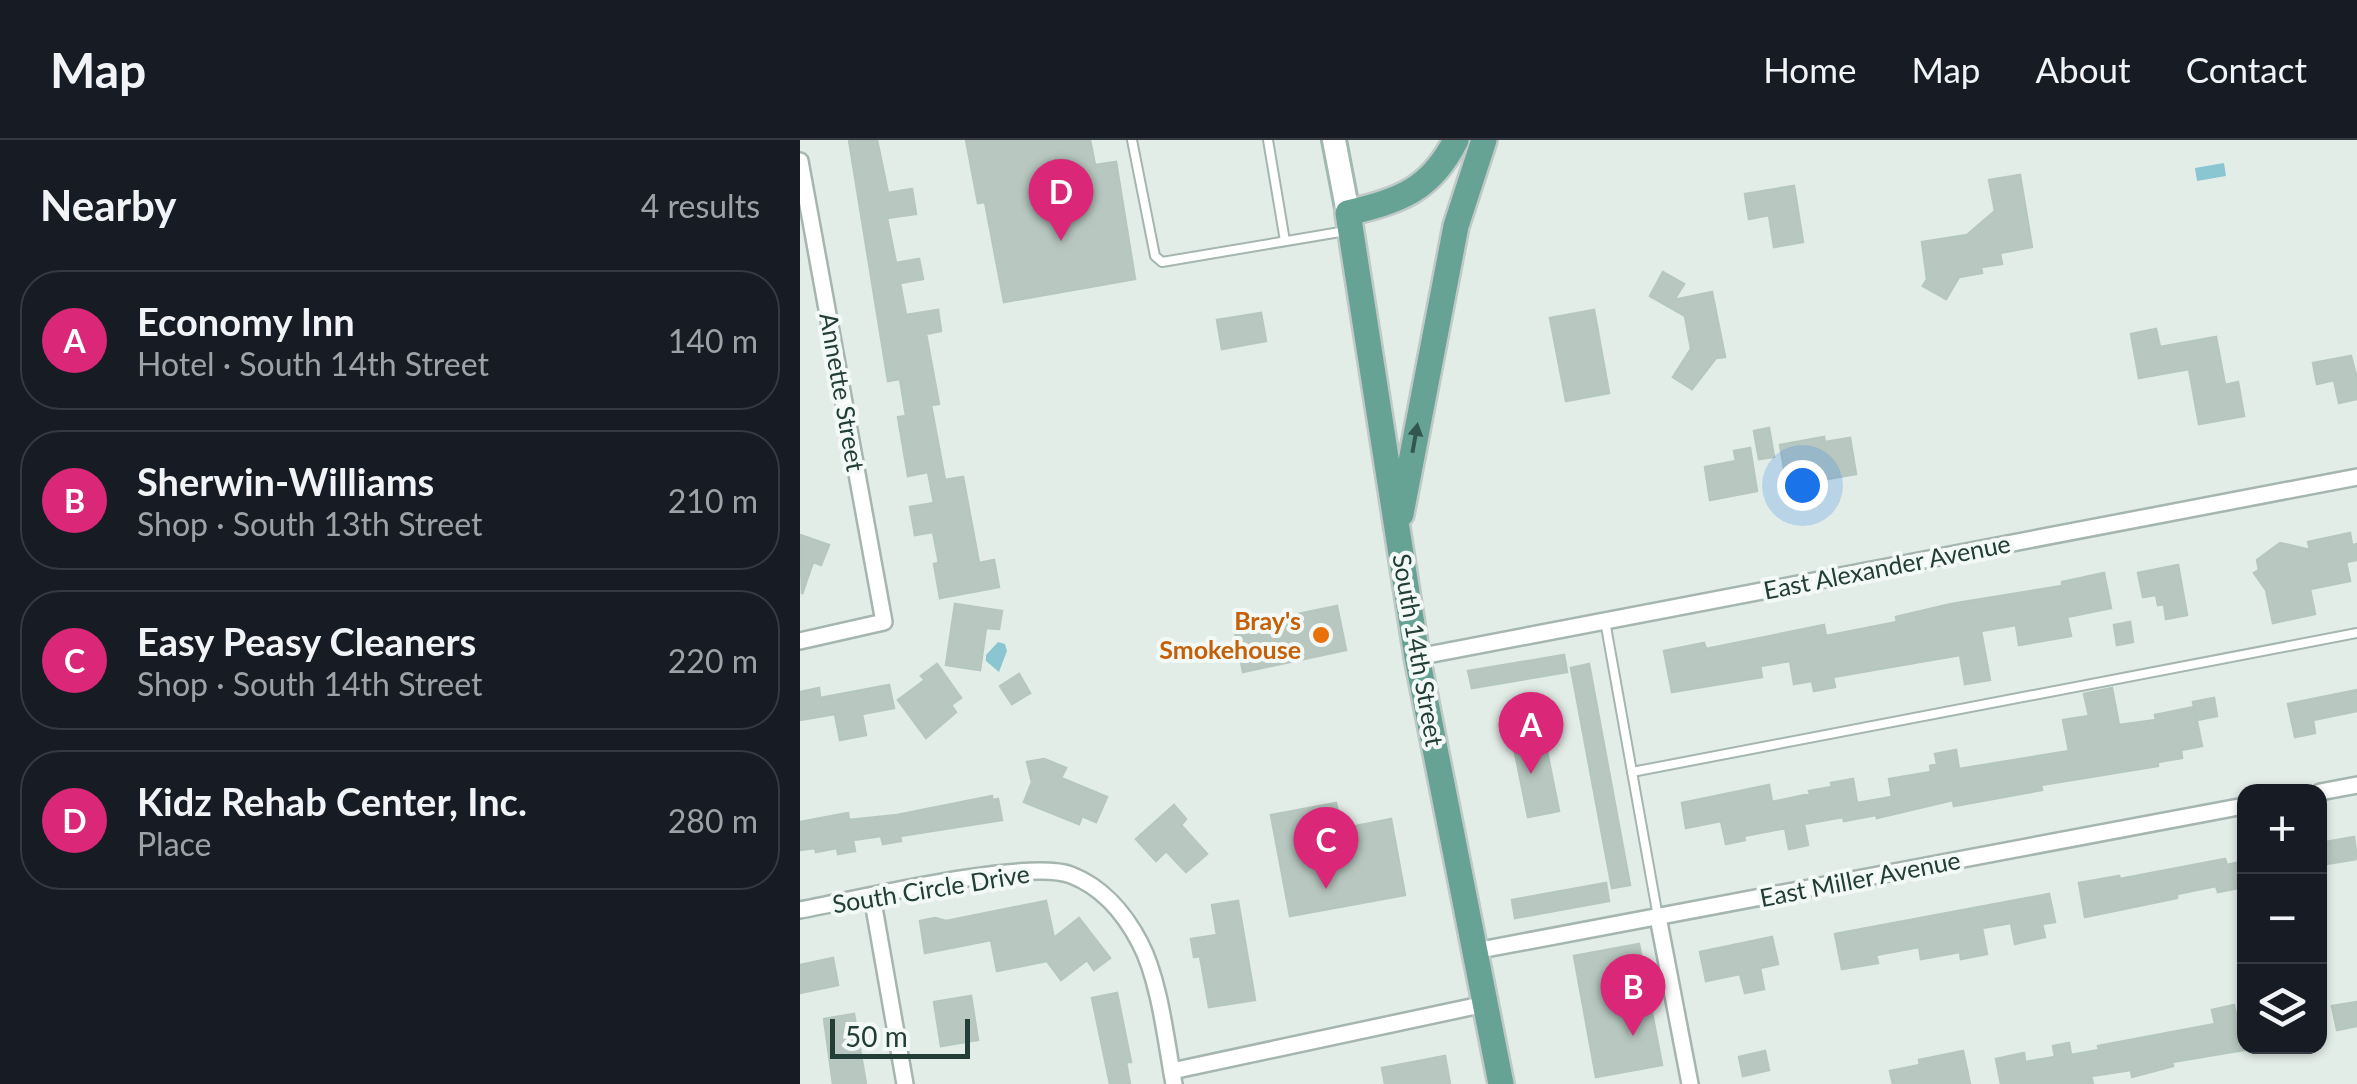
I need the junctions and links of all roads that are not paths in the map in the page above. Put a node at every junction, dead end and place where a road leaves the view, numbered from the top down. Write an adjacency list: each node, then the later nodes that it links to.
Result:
1 (1132, 140): 8 (lane)
2 (1268, 140): 8 (lane)
3 (1334, 140): 7 (main road)
4 (1456, 140): 7 (main road)
5 (1484, 140): 10 (main road, one-way to 5)
6 (800, 161): 13 (street, Annette Street)
7 (1349, 222): 8 (lane); 10 (main road, South 14th Street)
8 (1286, 241)
9 (2357, 477): 11 (street, East Alexander Avenue)
10 (1398, 534): 14 (main road, South 14th Street)
11 (1605, 621): 14 (street, East Alexander Avenue); 15 (lane)
12 (2357, 633): 15 (lane)
13 (800, 641)
14 (1418, 657): 22 (main road, South 14th Street)
15 (1632, 772): 21 (lane)
16 (2357, 785): 17 (street)
17 (2327, 791)
18 (2237, 807): 21 (street, East Miller Avenue)
19 (872, 896): 20 (street, South Circle Drive); 24 (street, South Circle Drive); 25 (street)
20 (800, 910)
21 (1658, 918): 22 (street, East Miller Avenue); 27 (street)
22 (1475, 951): 23 (main road, South 14th Street)
23 (1485, 1004): 24 (street); 26 (main road, South 14th Street)
24 (1173, 1078)
25 (905, 1084)
26 (1501, 1084)
27 (1690, 1084)

